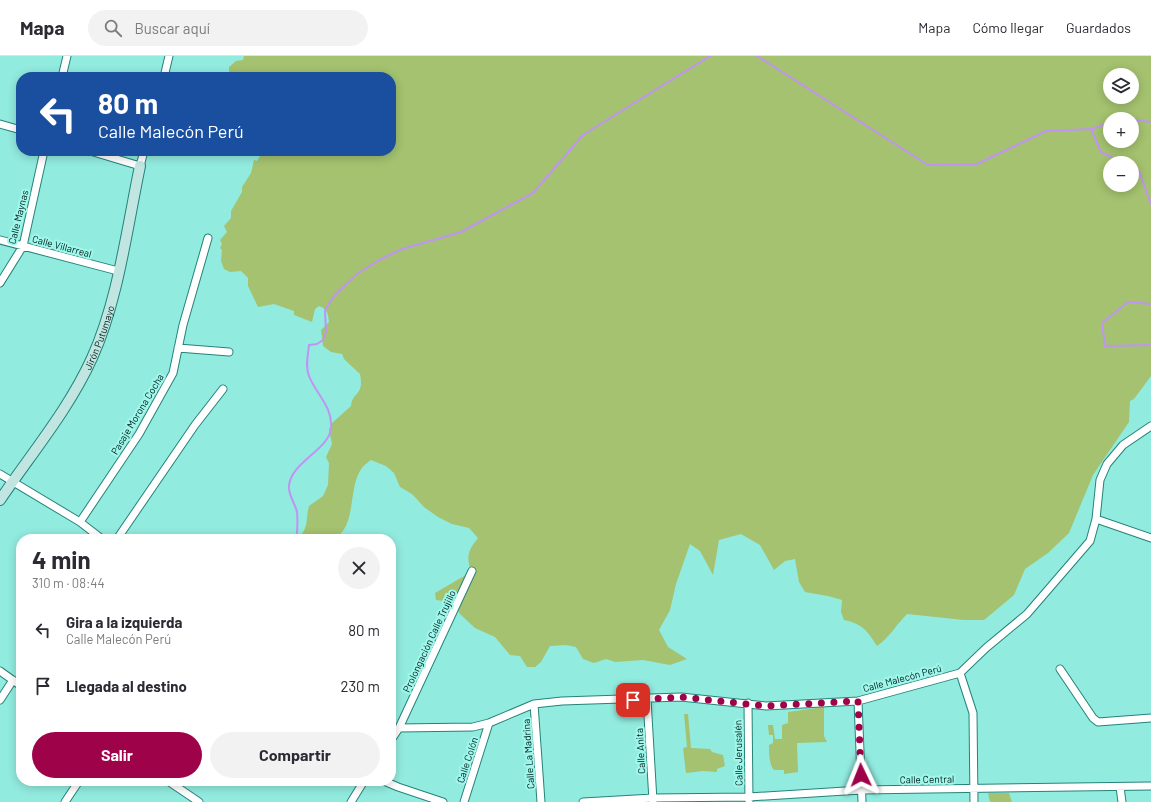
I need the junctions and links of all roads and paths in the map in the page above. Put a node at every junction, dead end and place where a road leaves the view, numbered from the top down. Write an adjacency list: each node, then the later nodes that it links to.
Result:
1 (67, 56): 3 (street)
2 (169, 56): 4 (street)
3 (63, 72)
4 (165, 72)
5 (0, 124): 6 (street)
6 (16, 129)
7 (43, 156): 13 (street, Calle Maynas)
8 (107, 156): 10 (street)
9 (143, 156): 10 (street, Jirón Putumayo)
10 (140, 166): 14 (street, Jirón Putumayo)
11 (208, 238): 16 (street, Pasaje Morona Cocha)
12 (0, 240): 13 (street, Calle Villarreal)
13 (23, 246): 14 (street, Calle Villarreal); 15 (street, Calle Maynas)
14 (118, 271): 21 (street, Jirón Putumayo)
15 (0, 283)
16 (178, 348): 17 (street); 24 (street, Pasaje Morona Cocha)
17 (229, 352)
18 (223, 389): 26 (street)
19 (1151, 426): 23 (street)
20 (0, 474): 21 (street)
21 (13, 481): 22 (street, Jirón Putumayo); 24 (street)
22 (0, 500)
23 (1096, 519): 27 (street); 31 (street)
24 (80, 522): 25 (street)
25 (96, 534)
26 (120, 534)
27 (1151, 538)
28 (472, 571): 41 (street, Prolongación Calle Trujillo)
29 (1060, 669): 39 (street)
30 (0, 671): 32 (street)
31 (960, 673): 36 (street, Calle Malecón Perú); 49 (street)
32 (13, 680): 33 (street); 35 (street)
33 (16, 682)
34 (647, 699): 37 (street, Calle Malecón Perú); 38 (street, Calle Malecón Perú); 52 (street, Calle Anita)
35 (0, 700)
36 (858, 701): 37 (street, Calle Malecón Perú); 50 (street)
37 (748, 703): 51 (street, Calle Jerusalén)
38 (534, 704): 40 (street, Calle Malecón Perú); 58 (street, Calle La Madrina)
39 (1151, 718)
40 (489, 723): 41 (street, Calle Malecón Perú); 57 (street, Calle Colón)
41 (399, 728): 42 (street, Prolongación Calle Trujillo)
42 (396, 732)
43 (76, 786): 53 (street)
44 (175, 786): 54 (street)
45 (361, 786): 55 (street)
46 (396, 786): 56 (street)
47 (1151, 786): 48 (street, Calle Central)
48 (1120, 787): 49 (street, Calle Central); 62 (street)
49 (974, 789): 50 (street, Calle Central); 61 (street)
50 (861, 790): 51 (street, Calle Central); 60 (street)
51 (749, 799): 52 (street, Calle Central)
52 (653, 800): 59 (street, Calle Central)
53 (65, 802)
54 (199, 802)
55 (351, 802)
56 (443, 802)
57 (464, 802)
58 (541, 802)
59 (583, 802)
60 (862, 802)
61 (974, 802)
62 (1122, 802)

